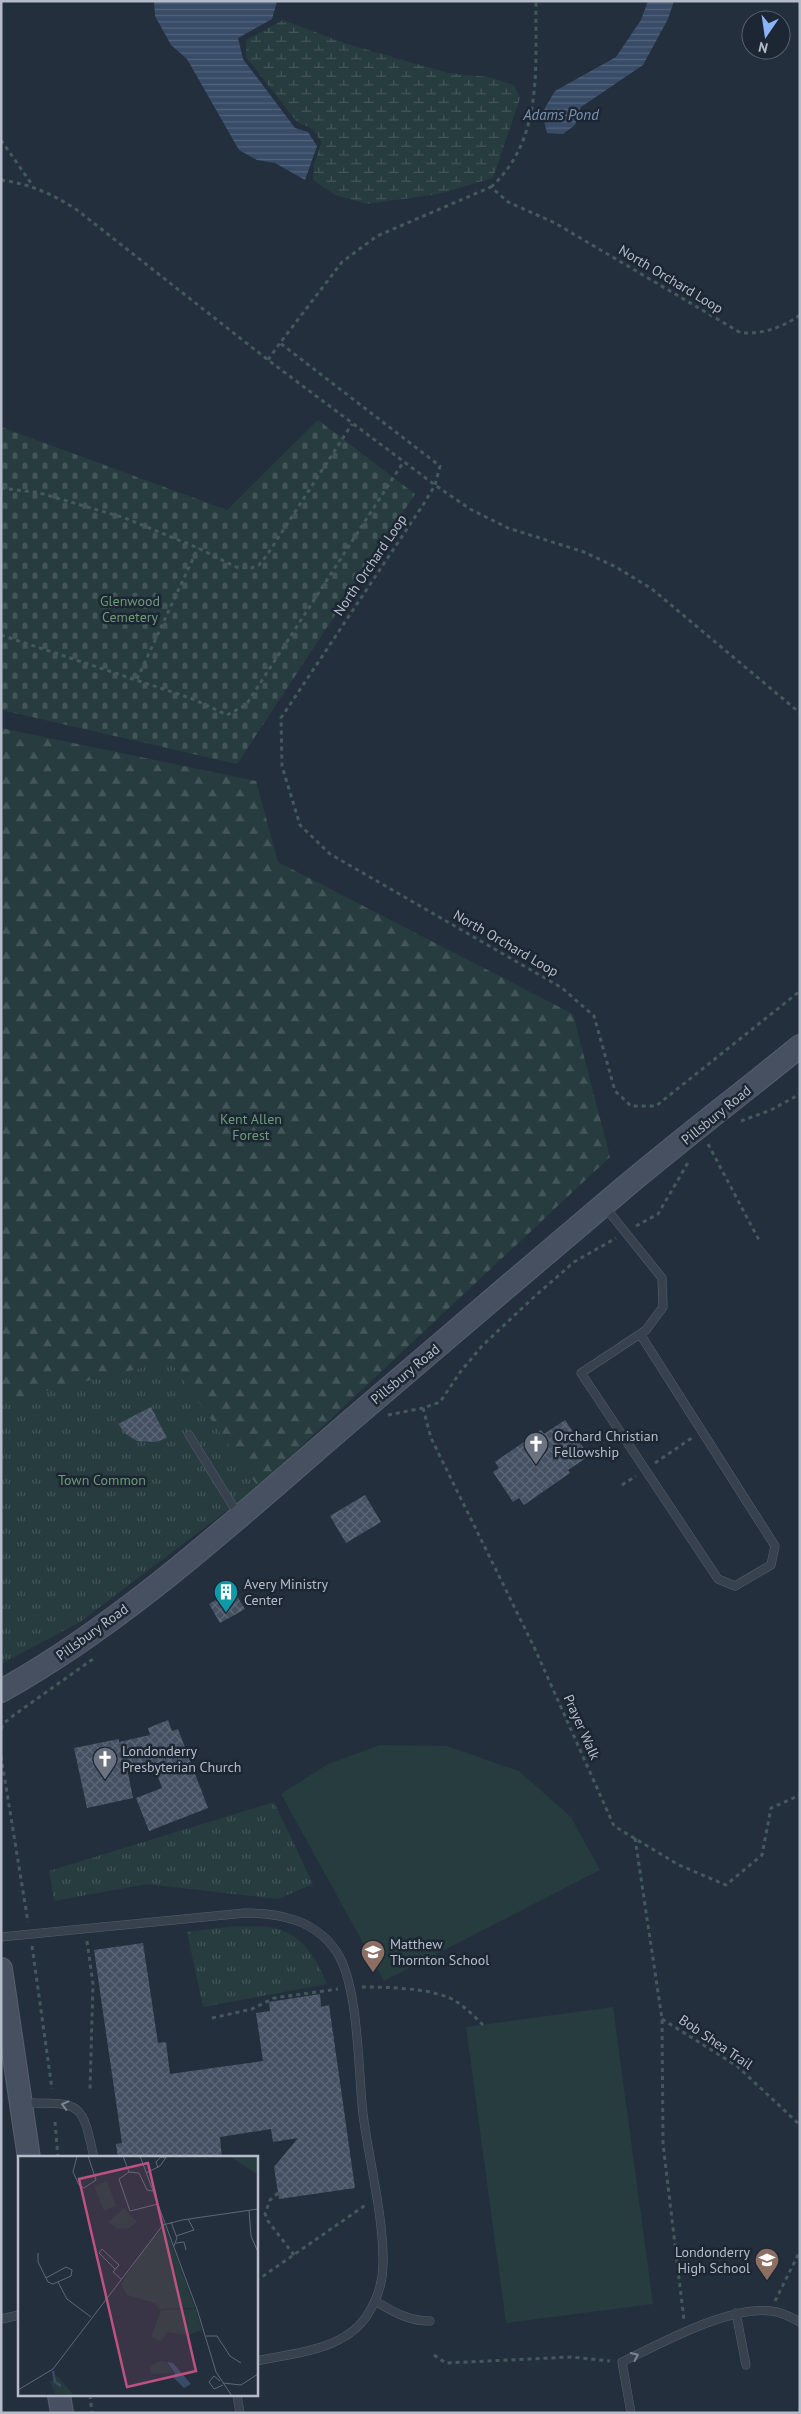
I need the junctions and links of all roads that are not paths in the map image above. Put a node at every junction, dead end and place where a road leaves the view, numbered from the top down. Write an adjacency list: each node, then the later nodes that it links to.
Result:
1 (800, 1046): 2 (street, Pillsbury Road)
2 (604, 1205): 3 (lane); 5 (street, Pillsbury Road)
3 (640, 1334): 3 (lane)
4 (189, 1435): 5 (lane)
5 (240, 1516): 6 (street, Pillsbury Road)
6 (1, 1691)
7 (1, 1937): 12 (lane)
8 (1, 1969): 9 (street)
9 (21, 2103): 10 (street); 11 (lane, one-way to 9)
10 (29, 2156)
11 (94, 2156)
12 (375, 2301): 16 (lane); 18 (lane)
13 (736, 2313): 17 (lane); 19 (lane); 24 (lane, one-way to 13)
14 (18, 2315): 15 (lane)
15 (1, 2319)
16 (430, 2321)
17 (800, 2322)
18 (258, 2361)
19 (746, 2366)
20 (59, 2396): 22 (street)
21 (237, 2396): 23 (lane)
22 (62, 2413)
23 (240, 2413)
24 (632, 2413)

